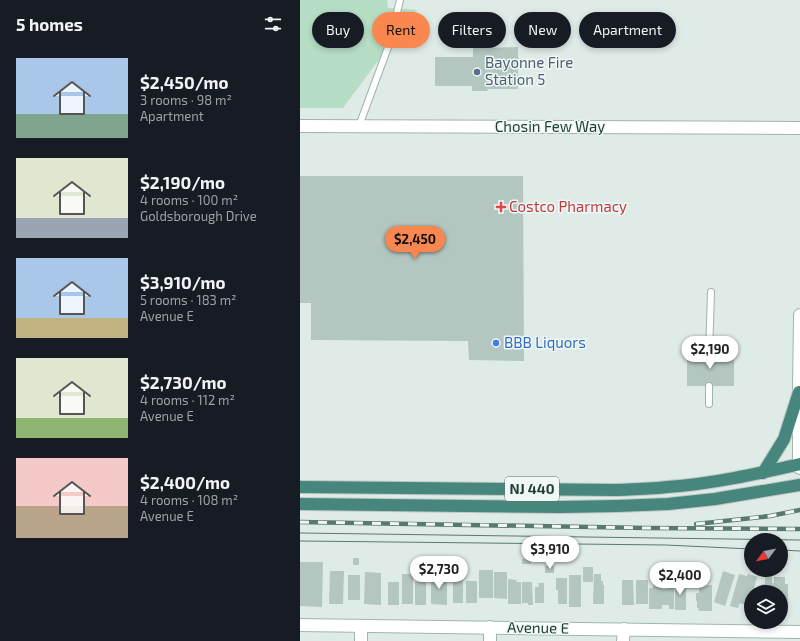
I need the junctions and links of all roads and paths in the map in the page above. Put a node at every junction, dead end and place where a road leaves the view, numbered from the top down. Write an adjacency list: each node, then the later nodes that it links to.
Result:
1 (400, 0): 3 (lane)
2 (300, 126): 3 (street, Chosin Few Way)
3 (359, 126): 4 (street, Chosin Few Way)
4 (800, 128)
5 (711, 292): 7 (lane)
6 (800, 315): 9 (street)
7 (710, 353)
8 (709, 386): 10 (lane)
9 (798, 392): 11 (street); 12 (highway)
10 (709, 404)
11 (800, 466): 12 (highway, NJ 440)
12 (763, 472): 14 (highway, NJ 440)
13 (800, 485): 15 (highway, NJ 440)
14 (300, 487)
15 (300, 504)
16 (300, 625): 17 (street, Avenue E)
17 (361, 626): 18 (street, Avenue E); 22 (street)
18 (490, 627): 20 (street, Avenue E); 23 (street)
19 (800, 632): 21 (street, Avenue E)
20 (623, 635): 21 (street, Avenue E)
21 (755, 636)
22 (361, 641)
23 (490, 641)

